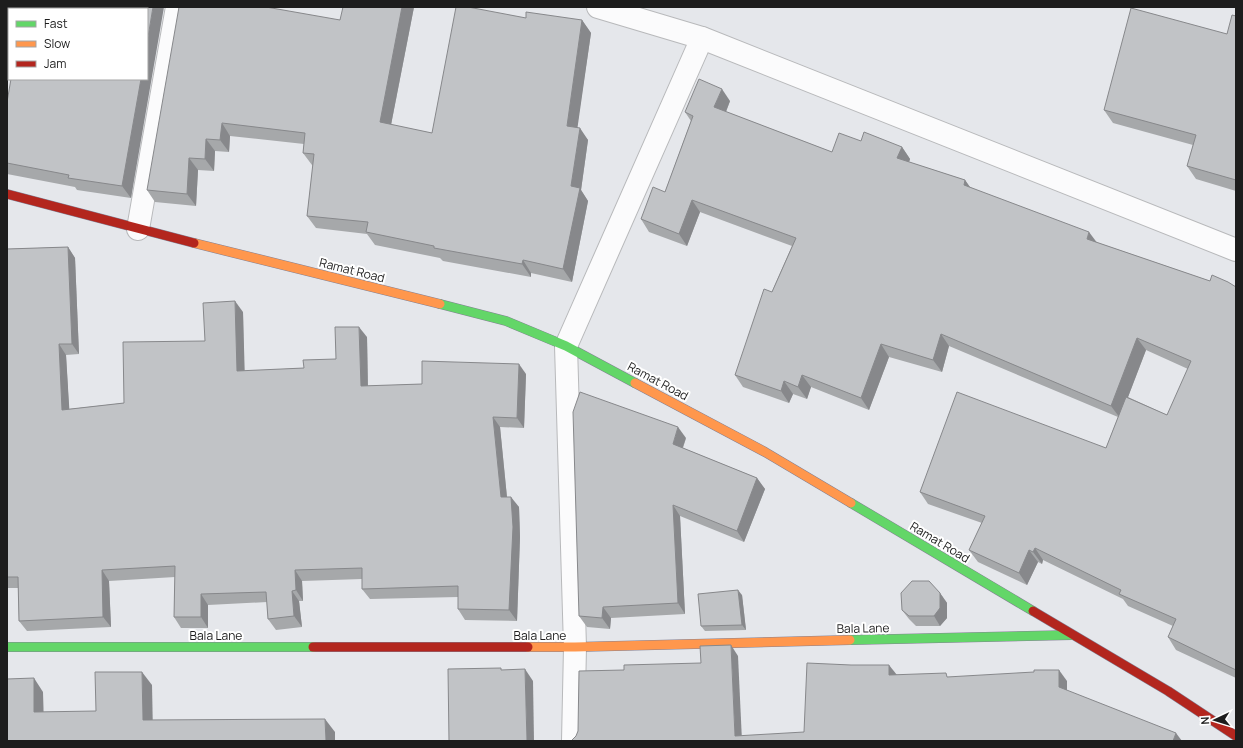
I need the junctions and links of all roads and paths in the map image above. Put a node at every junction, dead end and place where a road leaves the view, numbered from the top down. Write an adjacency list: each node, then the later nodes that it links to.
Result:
1 (177, 7): 5 (street)
2 (598, 7): 3 (street)
3 (702, 38): 6 (street); 7 (street)
4 (7, 194): 5 (street, Ramat Road)
5 (138, 228): 7 (street, Ramat Road)
6 (1236, 250)
7 (566, 346): 8 (street, Ramat Road); 10 (street)
8 (1072, 635): 10 (street, Bala Lane); 11 (street, Ramat Road)
9 (7, 647): 10 (street, Bala Lane)
10 (575, 648): 12 (street)
11 (1236, 737)
12 (573, 741)

